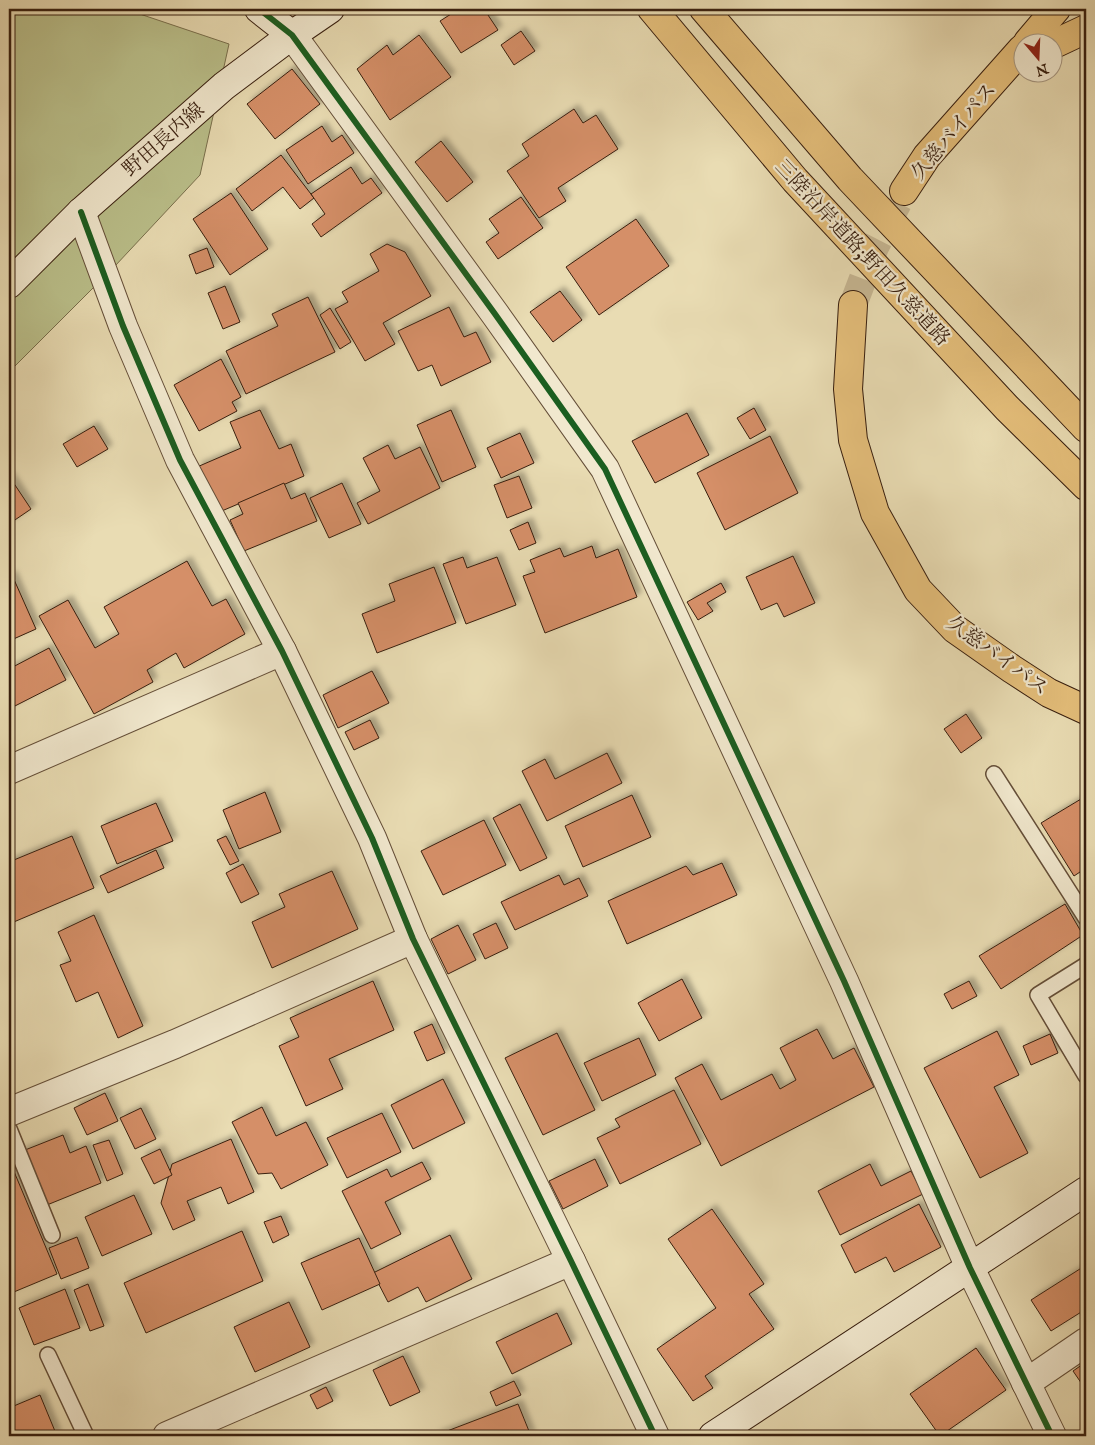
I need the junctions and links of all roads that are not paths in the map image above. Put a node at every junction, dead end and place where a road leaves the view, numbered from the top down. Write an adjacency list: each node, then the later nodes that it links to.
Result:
1 (258, 9): 8 (street)
2 (330, 9): 8 (street, 野田長内線)
3 (652, 9): 16 (highway, 三陸沿岸道路;野田久慈道路)
4 (704, 9): 15 (highway, 三陸沿岸道路;野田久慈道路)
5 (1056, 9): 7 (highway)
6 (1086, 29): 9 (highway)
7 (1036, 32)
8 (292, 35): 12 (street, 野田長内線); 30 (street)
9 (1062, 41)
10 (1012, 67): 11 (highway, 久慈バイパス)
11 (904, 191)
12 (81, 212): 13 (street, 野田長内線); 17 (street)
13 (9, 284)
14 (853, 305): 18 (highway, 久慈バイパス)
15 (1086, 428)
16 (1086, 486)
17 (282, 651): 19 (street); 22 (street)
18 (1086, 710)
19 (9, 770)
20 (994, 774): 21 (lane)
21 (1086, 918)
22 (414, 939): 25 (street); 29 (street)
23 (1086, 965): 24 (lane)
24 (1086, 1076)
25 (9, 1112)
26 (9, 1129): 28 (lane)
27 (1086, 1191): 30 (street)
28 (52, 1235)
29 (571, 1260): 35 (street); 36 (street)
30 (970, 1268): 33 (street); 37 (street)
31 (1086, 1342): 33 (street)
32 (48, 1355): 34 (lane)
33 (1026, 1383): 38 (street)
34 (86, 1436)
35 (167, 1436)
36 (655, 1436)
37 (714, 1436)
38 (1052, 1436)

